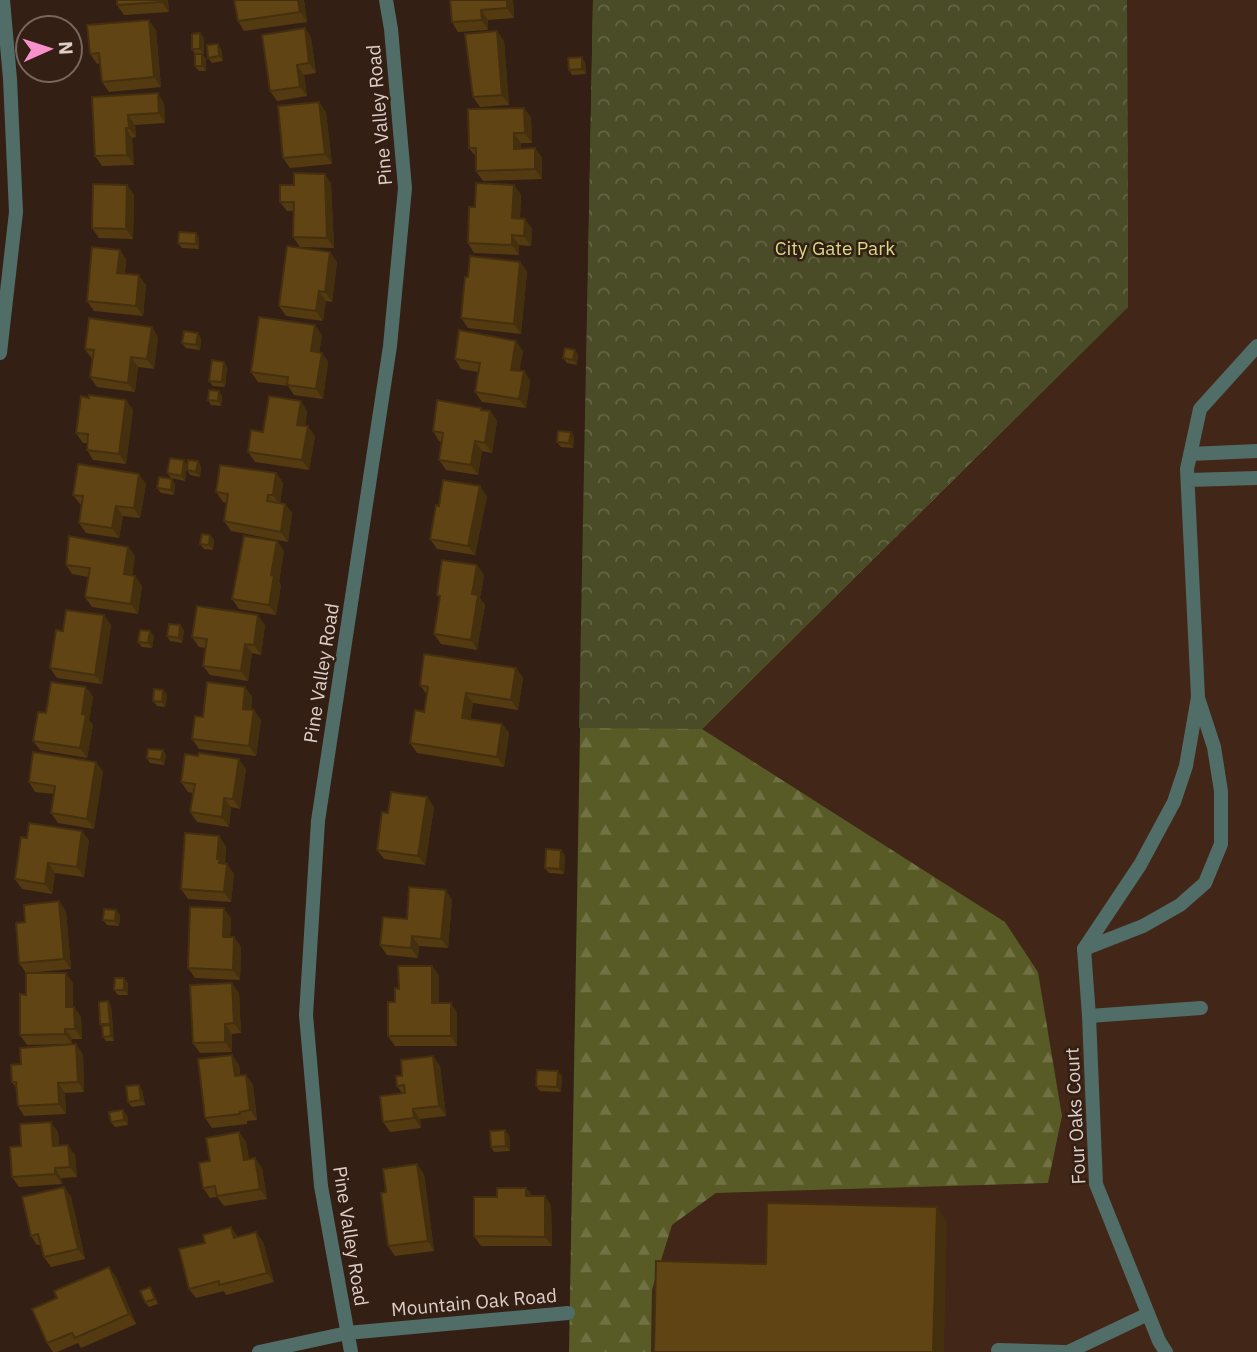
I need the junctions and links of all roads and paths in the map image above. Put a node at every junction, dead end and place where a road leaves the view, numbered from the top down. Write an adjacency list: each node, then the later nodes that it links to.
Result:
1 (3, 0): 4 (street)
2 (386, 0): 15 (street, Pine Valley Road)
3 (1257, 346): 6 (street)
4 (0, 353)
5 (1257, 451): 6 (street)
6 (1190, 454): 8 (street)
7 (1257, 478): 8 (street)
8 (1188, 480): 9 (street)
9 (1198, 697): 10 (street); 10 (street)
10 (1084, 949): 12 (street, Four Oaks Court)
11 (1201, 1008): 12 (street)
12 (1089, 1016): 14 (street, Four Oaks Court)
13 (568, 1313): 15 (street, Mountain Oak Road)
14 (1148, 1314): 19 (street); 20 (street, Four Oaks Court)
15 (347, 1332): 17 (street, Mountain Oak Road); 18 (street, Pine Valley Road)
16 (998, 1350): 19 (street)
17 (259, 1352)
18 (351, 1352)
19 (1066, 1352)
20 (1166, 1352)

